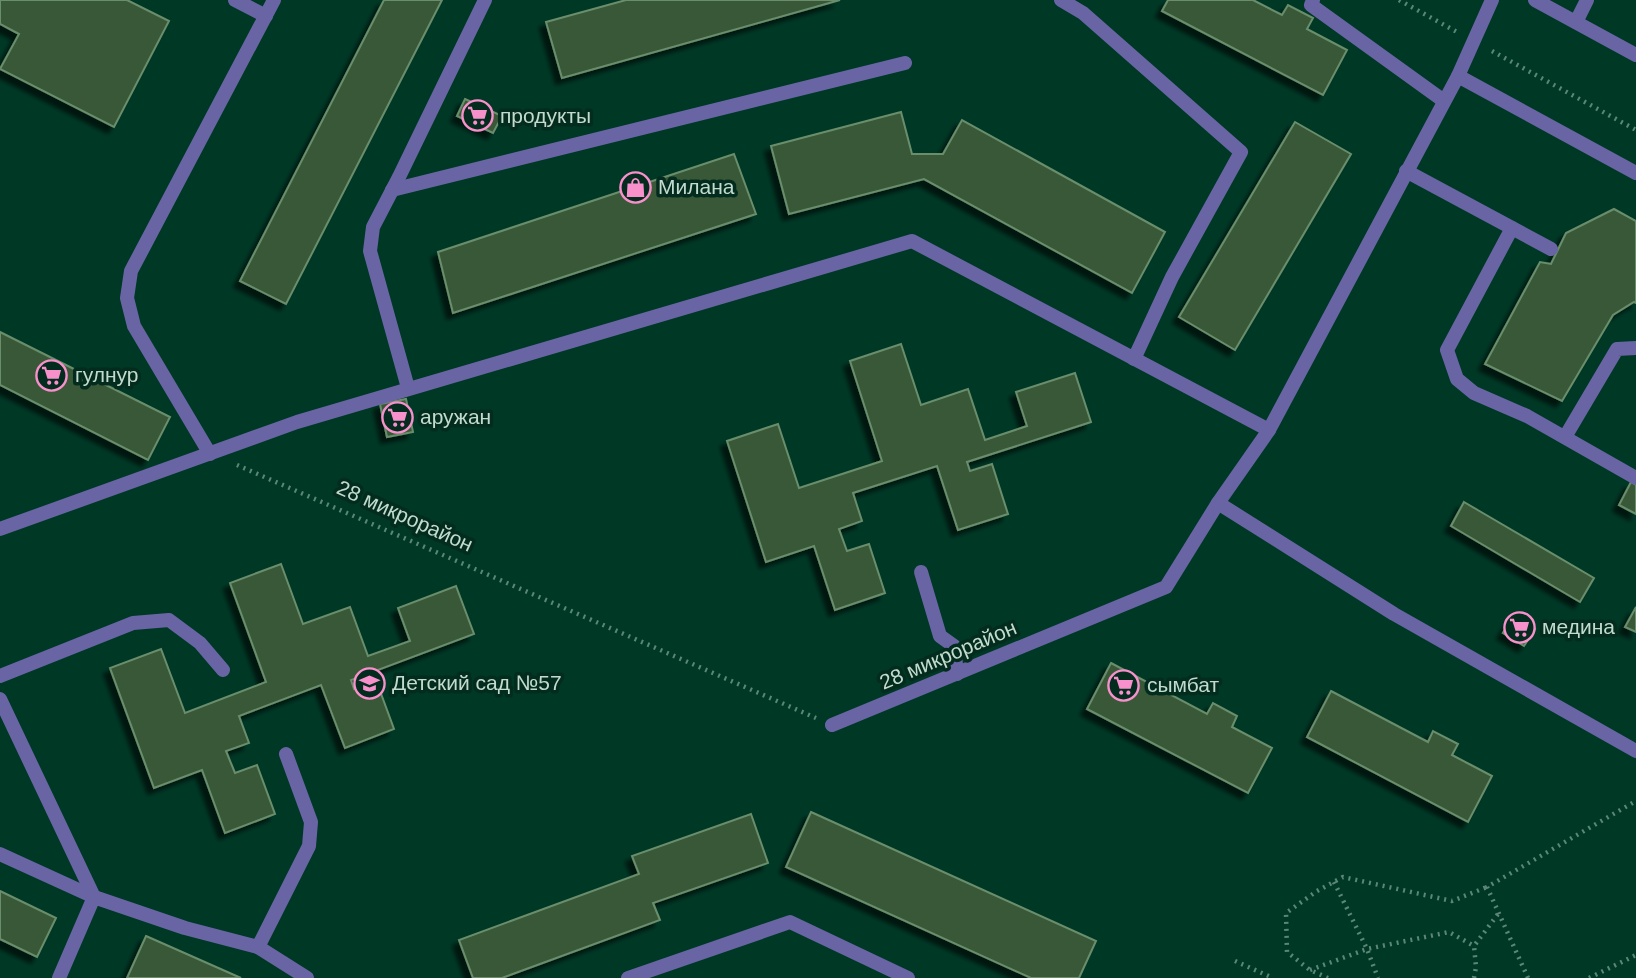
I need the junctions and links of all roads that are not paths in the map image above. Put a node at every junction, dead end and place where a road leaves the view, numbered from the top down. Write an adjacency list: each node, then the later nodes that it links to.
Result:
1 (235, 0): 9 (street)
2 (274, 0): 9 (street)
3 (485, 0): 17 (street)
4 (1061, 0): 21 (street)
5 (1313, 0): 14 (street)
6 (1492, 0): 13 (street, 28 микрорайон)
7 (1535, 0): 10 (street)
8 (1587, 0): 10 (street)
9 (266, 16): 25 (street)
10 (1576, 22): 11 (street)
11 (1636, 55)
12 (905, 63): 17 (street)
13 (1458, 76): 14 (street, 28 микрорайон); 16 (street)
14 (1444, 101): 15 (street, 28 микрорайон)
15 (1406, 171): 18 (street); 23 (street, 28 микрорайон)
16 (1636, 173)
17 (392, 190): 22 (street)
18 (1512, 228): 19 (street); 24 (street)
19 (1551, 249)
20 (1636, 348): 24 (street)
21 (1134, 359): 22 (street); 23 (street)
22 (408, 388): 25 (street)
23 (1269, 430): 27 (street, 28 микрорайон)
24 (1565, 437): 26 (street)
25 (210, 454): 28 (street)
26 (1636, 478)
27 (1218, 503): 31 (street, 28 микрорайон); 35 (street)
28 (0, 529)
29 (921, 572): 31 (street)
30 (223, 670): 32 (street)
31 (957, 674): 34 (street, 28 микрорайон)
32 (0, 676)
33 (0, 699): 38 (street)
34 (832, 726)
35 (1636, 751)
36 (286, 754): 39 (street)
37 (0, 854): 38 (street)
38 (94, 897): 39 (street); 40 (street)
39 (258, 947): 41 (street)
40 (58, 978)
41 (307, 978)
42 (628, 978): 43 (street)
43 (908, 978)

